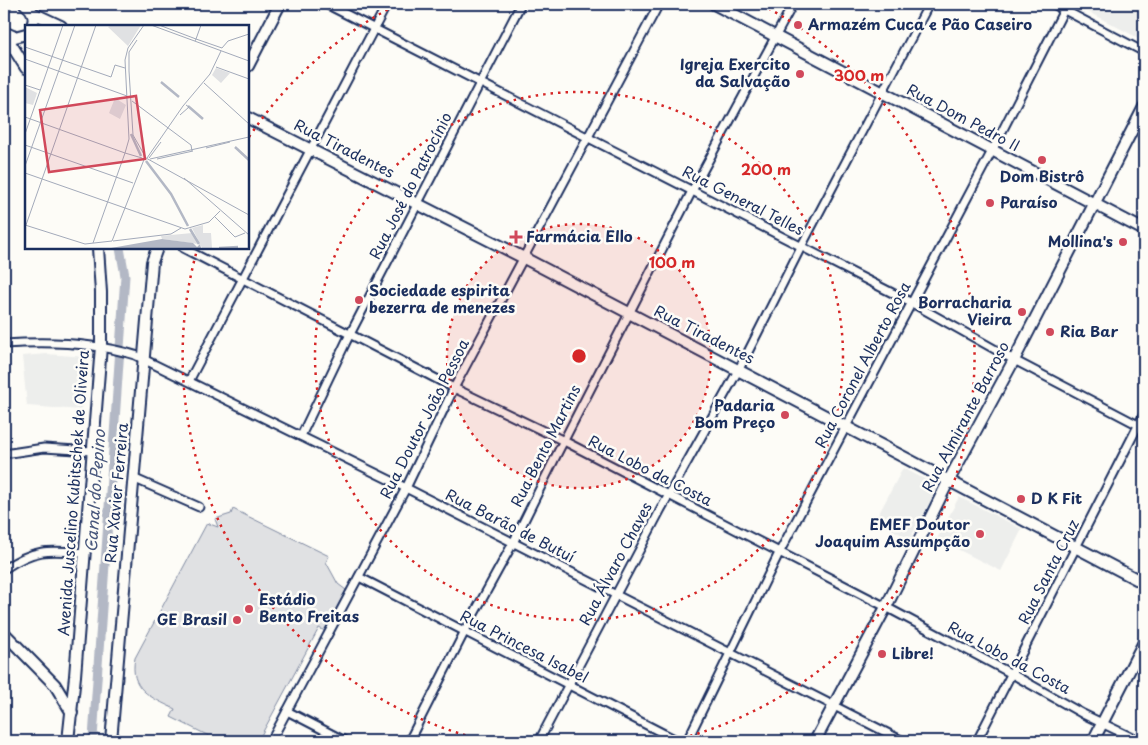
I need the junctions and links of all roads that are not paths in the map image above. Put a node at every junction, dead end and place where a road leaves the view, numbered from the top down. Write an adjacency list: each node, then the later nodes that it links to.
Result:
1 (280, 4): 19 (street)
2 (326, 4): 14 (street, Rua General Telles)
3 (387, 4): 14 (street)
4 (521, 4): 21 (street, Rua José do Patrocínio)
5 (659, 4): 25 (street, Rua Doutor João Pessoa)
6 (714, 4): 17 (street, Rua Dom Pedro II)
7 (793, 4): 17 (street, Rua Bento Martins)
8 (929, 4): 22 (street, Rua Álvaro Chaves)
9 (1053, 4): 11 (street)
10 (32, 6): 12 (street); 13 (street)
11 (1065, 7): 18 (street); 27 (street, Rua Coronel Alberto Rosa)
12 (32, 25)
13 (60, 25)
14 (374, 29): 21 (street, Rua General Telles); 26 (street)
15 (4, 33): 16 (street); 20 (street)
16 (25, 34)
17 (776, 36): 22 (street, Rua Dom Pedro II); 28 (street, Rua Bento Martins)
18 (1144, 52)
19 (249, 64)
20 (25, 66)
21 (480, 82): 25 (street, Rua General Telles); 29 (street, Rua José do Patrocínio)
22 (883, 93): 27 (street, Rua Dom Pedro II); 32 (street, Rua Álvaro Chaves)
23 (1144, 107): 30 (street, Rua Almirante Barroso)
24 (249, 119): 26 (street, Rua Tiradentes)
25 (588, 138): 28 (street, Rua General Telles); 36 (street, Rua Doutor João Pessoa)
26 (311, 150): 29 (street, Rua Tiradentes); 37 (street)
27 (992, 151): 30 (street, Rua Dom Pedro II); 38 (street, Rua Coronel Alberto Rosa)
28 (692, 191): 32 (street, Rua General Telles); 39 (street, Rua Bento Martins)
29 (418, 204): 36 (street, Rua Tiradentes); 40 (street, Rua José do Patrocínio)
30 (1095, 205): 31 (street, Rua Dom Pedro II); 44 (street, Rua Almirante Barroso)
31 (1144, 230)
32 (801, 247): 38 (street, Rua General Telles); 45 (street, Rua Álvaro Chaves)
33 (98, 249): 42 (street, Avenida Juscelino Kubitschek de Oliveira)
34 (158, 249): 43 (street, Rua Xavier Ferreira)
35 (185, 249): 37 (street, Rua Lobo da Costa)
36 (524, 258): 39 (street, Rua Tiradentes); 47 (street, Rua Doutor João Pessoa)
37 (242, 278): 40 (street, Rua Lobo da Costa); 46 (street)
38 (912, 303): 44 (street, Rua General Telles); 49 (street, Rua Coronel Alberto Rosa)
39 (630, 313): 45 (street, Rua Tiradentes); 52 (street, Rua Bento Martins)
40 (350, 334): 47 (street, Rua Lobo da Costa); 51 (street, Rua José do Patrocínio)
41 (4, 344): 42 (street, Rua Barão de Butuí)
42 (101, 346): 43 (street, Rua Barão de Butuí); 53 (street, Avenida Juscelino Kubitschek de Oliveira)
43 (139, 356): 46 (street, Rua Barão de Butuí); 55 (street, Rua Xavier Ferreira)
44 (1014, 360): 50 (street, Rua General Telles); 56 (street, Rua Almirante Barroso)
45 (739, 370): 49 (street, Rua Tiradentes); 58 (street, Rua Álvaro Chaves)
46 (189, 381): 51 (street, Rua Barão de Butuí)
47 (454, 388): 52 (street, Rua Lobo da Costa); 57 (street, Rua Doutor João Pessoa)
48 (1144, 414): 50 (street, Rua Santa Cruz)
49 (847, 426): 56 (street, Rua Tiradentes); 63 (street, Rua Coronel Alberto Rosa)
50 (1142, 426): 61 (street, Rua Santa Cruz)
51 (301, 436): 57 (street, Rua Barão de Butuí)
52 (564, 441): 58 (street, Rua Lobo da Costa); 60 (street, Rua Bento Martins)
53 (93, 452): 54 (street); 62 (street, Avenida Juscelino Kubitschek de Oliveira)
54 (4, 454)
55 (133, 478): 59 (street); 82 (street, Rua Xavier Ferreira)
56 (949, 480): 61 (street, Rua Tiradentes); 68 (street, Rua Almirante Barroso)
57 (406, 488): 60 (street, Rua Barão de Butuí); 65 (street, Rua Doutor João Pessoa)
58 (668, 496): 63 (street, Rua Lobo da Costa); 67 (street, Rua Álvaro Chaves)
59 (199, 507)
60 (513, 543): 67 (street, Rua Barão de Butuí); 69 (street, Rua Bento Martins)
61 (1077, 548): 66 (street, Rua Tiradentes); 73 (street, Rua Santa Cruz)
62 (85, 552): 64 (street); 74 (street, Avenida Juscelino Kubitschek de Oliveira)
63 (779, 553): 68 (street, Rua Lobo da Costa); 72 (street, Rua Coronel Alberto Rosa)
64 (4, 569)
65 (359, 577): 69 (street, Rua Princesa Isabel); 78 (street, Rua Doutor João Pessoa)
66 (1144, 583)
67 (615, 594): 72 (street, Rua Barão de Butuí); 76 (street, Rua Álvaro Chaves)
68 (886, 607): 73 (street, Rua Lobo da Costa); 77 (street, Rua Almirante Barroso)
69 (464, 632): 76 (street, Rua Princesa Isabel); 85 (street, Rua Bento Martins)
70 (4, 633): 75 (street)
71 (1144, 642): 80 (street)
72 (730, 654): 77 (street, Rua Barão de Butuí); 88 (street, Rua Coronel Alberto Rosa)
73 (1012, 674): 80 (street, Rua Lobo da Costa); 91 (street, Rua Santa Cruz)
74 (75, 676): 75 (street); 79 (street, Avenida Juscelino Kubitschek de Oliveira)
75 (55, 685): 79 (street)
76 (568, 686): 86 (street, Rua Álvaro Chaves); 87 (street, Rua Princesa Isabel)
77 (834, 706): 89 (street, Rua Almirante Barroso); 90 (street, Rua Barão de Butuí)
78 (287, 711): 83 (street, Rua Doutor João Pessoa); 84 (street)
79 (72, 713): 81 (street, Avenida Juscelino Kubitschek de Oliveira)
80 (1101, 723): 92 (street); 93 (street, Rua Lobo da Costa)
81 (68, 741)
82 (111, 741)
83 (271, 741)
84 (345, 741)
85 (409, 741)
86 (539, 741)
87 (678, 741)
88 (687, 741)
89 (815, 741)
90 (903, 741)
91 (977, 741)
92 (1093, 741)
93 (1138, 741)

